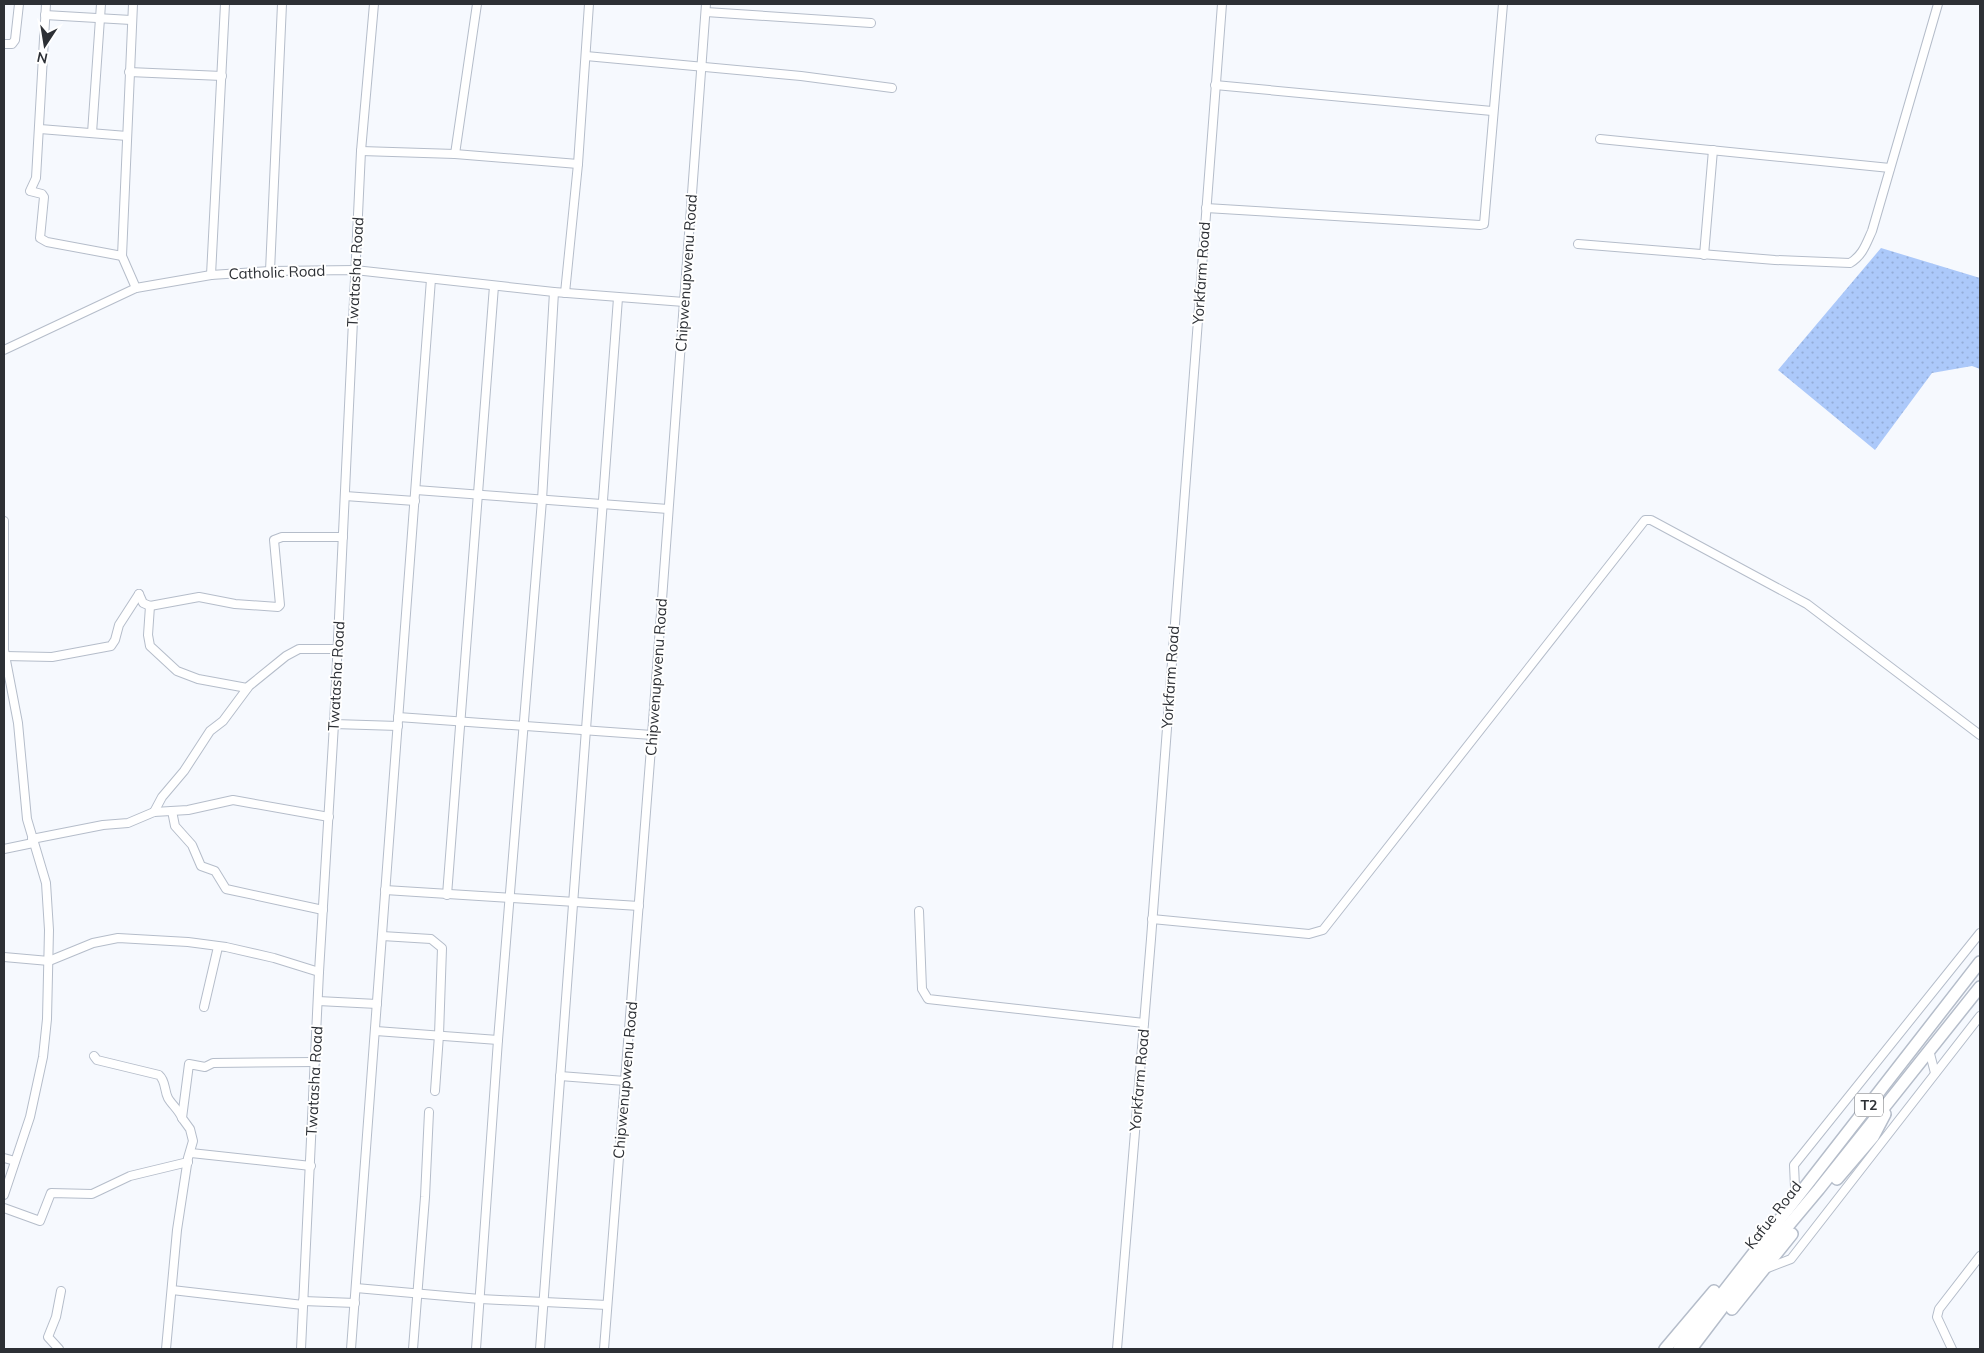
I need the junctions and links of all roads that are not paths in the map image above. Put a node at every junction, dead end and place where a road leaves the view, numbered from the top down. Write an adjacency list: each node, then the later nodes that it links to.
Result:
1 (19, 4): 18 (street)
2 (46, 4): 14 (street)
3 (101, 4): 15 (street)
4 (133, 4): 16 (street)
5 (225, 4): 22 (street)
6 (282, 4): 40 (street)
7 (374, 4): 31 (street, Twatasha Road)
8 (477, 4): 32 (street)
9 (589, 4): 19 (street)
10 (1222, 4): 23 (street, Yorkfarm Road)
11 (1503, 4): 25 (street)
12 (1938, 4): 34 (street)
13 (706, 8): 17 (street); 20 (street, Chipwenupwenu Road)
14 (45, 15): 15 (street); 26 (street)
15 (98, 18): 16 (street); 27 (street)
16 (131, 20): 21 (street)
17 (871, 23)
18 (4, 44)
19 (586, 56): 20 (street); 33 (street)
20 (701, 66): 24 (street); 48 (street, Chipwenupwenu Road)
21 (129, 72): 22 (street); 28 (street)
22 (222, 76): 41 (street)
23 (1215, 85): 25 (street); 35 (street, Yorkfarm Road)
24 (892, 88)
25 (1492, 110): 35 (street)
26 (40, 129): 27 (street); 38 (street)
27 (92, 132): 28 (street)
28 (127, 136): 38 (street)
29 (1600, 139): 30 (street)
30 (1713, 150): 34 (street); 37 (street)
31 (361, 151): 32 (street); 39 (street, Twatasha Road)
32 (455, 154): 33 (street)
33 (578, 164): 46 (street)
34 (1890, 168): 37 (street)
35 (1206, 208): 85 (street, Yorkfarm Road)
36 (1578, 244): 37 (street)
37 (1704, 255)
38 (122, 256): 44 (street)
39 (355, 270): 40 (street, Catholic Road); 42 (street, Catholic Road); 52 (street, Twatasha Road)
40 (270, 271): 41 (street, Catholic Road)
41 (211, 275): 44 (street, Catholic Road)
42 (431, 279): 43 (street, Catholic Road); 50 (street)
43 (494, 286): 45 (street, Catholic Road); 51 (street)
44 (136, 288): 49 (street, Catholic Road)
45 (554, 292): 46 (street, Catholic Road); 53 (street)
46 (565, 293): 47 (street, Catholic Road)
47 (618, 298): 48 (street, Catholic Road); 55 (street)
48 (684, 302): 56 (street, Chipwenupwenu Road)
49 (4, 350)
50 (416, 490): 51 (street); 54 (street)
51 (479, 495): 53 (street); 66 (street)
52 (345, 496): 54 (street); 58 (street, Twatasha Road)
53 (542, 500): 55 (street); 69 (street)
54 (415, 501): 65 (street)
55 (603, 504): 56 (street); 70 (street)
56 (668, 509): 71 (street, Chipwenupwenu Road)
57 (4, 521): 59 (street)
58 (343, 537): 60 (street); 62 (street, Twatasha Road)
59 (4, 594): 61 (street)
60 (150, 606): 63 (street); 64 (street)
61 (4, 623): 63 (street)
62 (338, 649): 64 (street); 67 (street, Twatasha Road)
63 (5, 656): 76 (street)
64 (247, 688): 73 (street)
65 (398, 716): 66 (street); 68 (street)
66 (461, 721): 69 (street); 79 (street)
67 (334, 724): 68 (street); 75 (street, Twatasha Road)
68 (398, 726): 78 (street)
69 (523, 726): 70 (street); 80 (street)
70 (586, 730): 71 (street); 81 (street)
71 (652, 735): 82 (street, Chipwenupwenu Road)
72 (1980, 735): 85 (street)
73 (154, 812): 74 (street); 76 (street)
74 (172, 812): 75 (street); 83 (street)
75 (329, 817): 83 (street, Twatasha Road)
76 (33, 841): 77 (street); 90 (street)
77 (4, 850)
78 (385, 890): 79 (street); 87 (street)
79 (447, 895): 80 (street)
80 (510, 898): 81 (street); 101 (street)
81 (572, 901): 82 (street); 106 (street)
82 (639, 906): 107 (street, Chipwenupwenu Road)
83 (323, 910): 92 (street, Twatasha Road)
84 (919, 911): 98 (street)
85 (1152, 918): 98 (street, Yorkfarm Road)
86 (1980, 933): 118 (street)
87 (382, 936): 95 (street); 100 (street)
88 (218, 946): 90 (street); 92 (street); 96 (street)
89 (4, 957): 90 (street)
90 (48, 961): 115 (street)
91 (1980, 962): 108 (main road, Kafue Road / T2)
92 (319, 972): 94 (street, Twatasha Road)
93 (1980, 987): 102 (main road, Kafue Road / T2)
94 (318, 1001): 95 (street); 104 (street, Twatasha Road)
95 (377, 1004): 99 (street)
96 (204, 1007)
97 (1980, 1016): 105 (street)
98 (1144, 1023): 140 (street, Yorkfarm Road)
99 (376, 1031): 100 (street); 123 (street)
100 (439, 1035): 101 (street); 109 (street)
101 (498, 1040): 127 (street)
102 (1929, 1050): 105 (street); 110 (main road, Kafue Road / T2)
103 (94, 1056): 112 (street)
104 (315, 1062): 112 (street); 117 (street, Twatasha Road)
105 (1935, 1072): 122 (street)
106 (560, 1076): 107 (street); 128 (street)
107 (625, 1081): 131 (street, Chipwenupwenu Road)
108 (1886, 1084): 118 (main road, Kafue Road / T2); 142 (main road, Kafue Road / T2)
109 (435, 1091)
110 (1896, 1092): 122 (main road, Kafue Road / T2); 143 (main road, Kafue Road / T2)
111 (429, 1112): 126 (street)
112 (182, 1118): 113 (street)
113 (192, 1153): 116 (street); 117 (street)
114 (4, 1158): 115 (street)
115 (15, 1161): 119 (street)
116 (188, 1162): 120 (street); 124 (street)
117 (311, 1166): 129 (street, Twatasha Road)
118 (1795, 1187): 141 (main road, Kafue Road / T2)
119 (4, 1195)
120 (4, 1208)
121 (1980, 1256): 145 (street)
122 (1763, 1270): 144 (main road, Kafue Road / T2)
123 (356, 1288): 126 (street); 130 (street)
124 (172, 1290): 129 (street); 133 (street)
125 (62, 1291): 132 (street)
126 (418, 1294): 127 (street); 136 (street)
127 (480, 1299): 128 (street); 137 (street)
128 (544, 1301): 131 (street); 138 (street)
129 (303, 1303): 130 (street); 134 (street, Twatasha Road)
130 (355, 1303): 135 (street)
131 (607, 1306): 139 (street, Chipwenupwenu Road)
132 (59, 1349)
133 (166, 1349)
134 (301, 1349)
135 (351, 1349)
136 (413, 1349)
137 (476, 1349)
138 (540, 1349)
139 (604, 1349)
140 (1117, 1349)
141 (1665, 1349)
142 (1679, 1349)
143 (1691, 1349)
144 (1700, 1349)
145 (1952, 1349)

